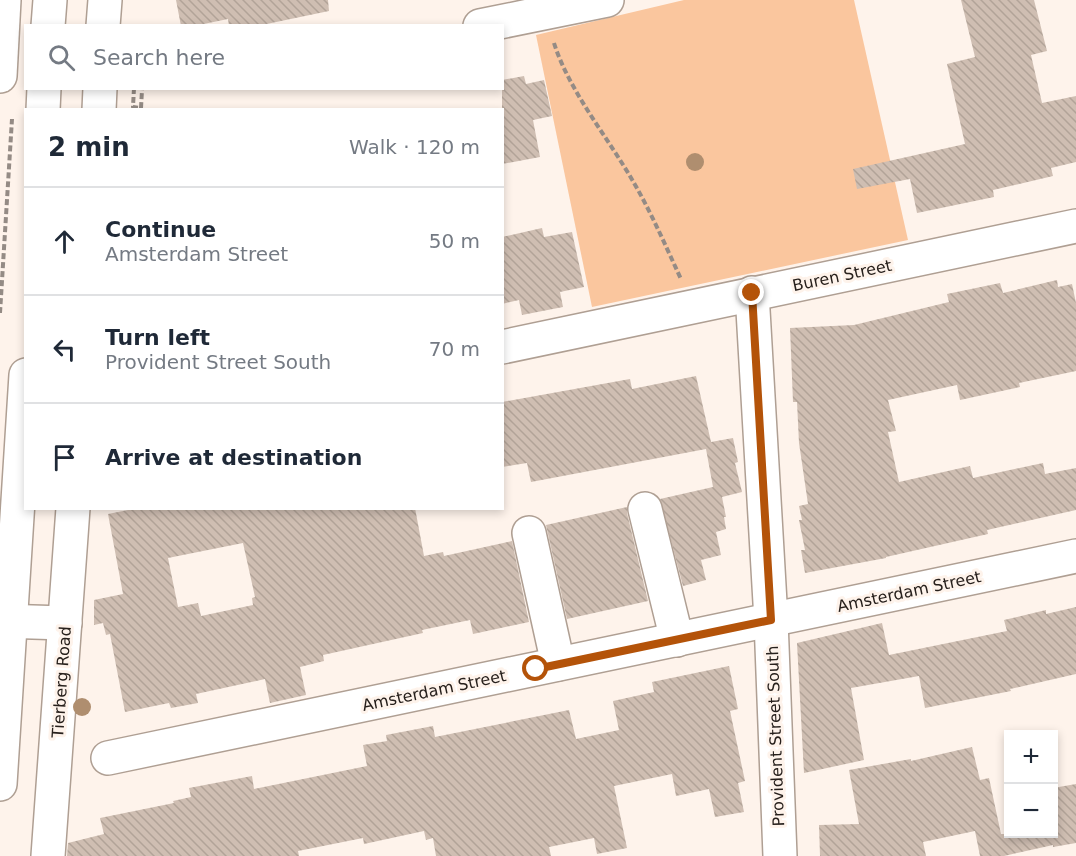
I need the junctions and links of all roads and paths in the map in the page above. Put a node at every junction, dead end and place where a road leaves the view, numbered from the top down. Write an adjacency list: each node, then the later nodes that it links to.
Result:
1 (4, 0): 9 (street)
2 (50, 0): 5 (street)
3 (105, 0): 6 (street)
4 (606, 0): 7 (street)
5 (48, 24)
6 (103, 24)
7 (490, 24)
8 (553, 39): 20 (path)
9 (0, 76)
10 (43, 90): 14 (street)
11 (100, 90): 15 (street)
12 (134, 90): 17 (path)
13 (142, 90): 16 (path)
14 (30, 108)
15 (99, 108)
16 (141, 108)
17 (141, 108)
18 (24, 140): 22 (path)
19 (1076, 226): 21 (street, Buren Street)
20 (682, 281)
21 (752, 293): 23 (street, Buren Street); 29 (street, Provident Street South)
22 (0, 313)
23 (504, 347)
24 (24, 405): 30 (street)
25 (645, 509): 32 (street)
26 (73, 510): 31 (street, Tierberg Road)
27 (529, 533): 33 (street)
28 (1076, 556): 29 (street, Amsterdam Street)
29 (771, 620): 32 (street, Amsterdam Street); 37 (street, Provident Street South)
30 (5, 621): 31 (street); 35 (street)
31 (65, 623): 36 (street, Tierberg Road)
32 (677, 640): 33 (street, Amsterdam Street)
33 (558, 664): 34 (street, Amsterdam Street)
34 (108, 758)
35 (0, 784)
36 (48, 856)
37 (780, 856)

